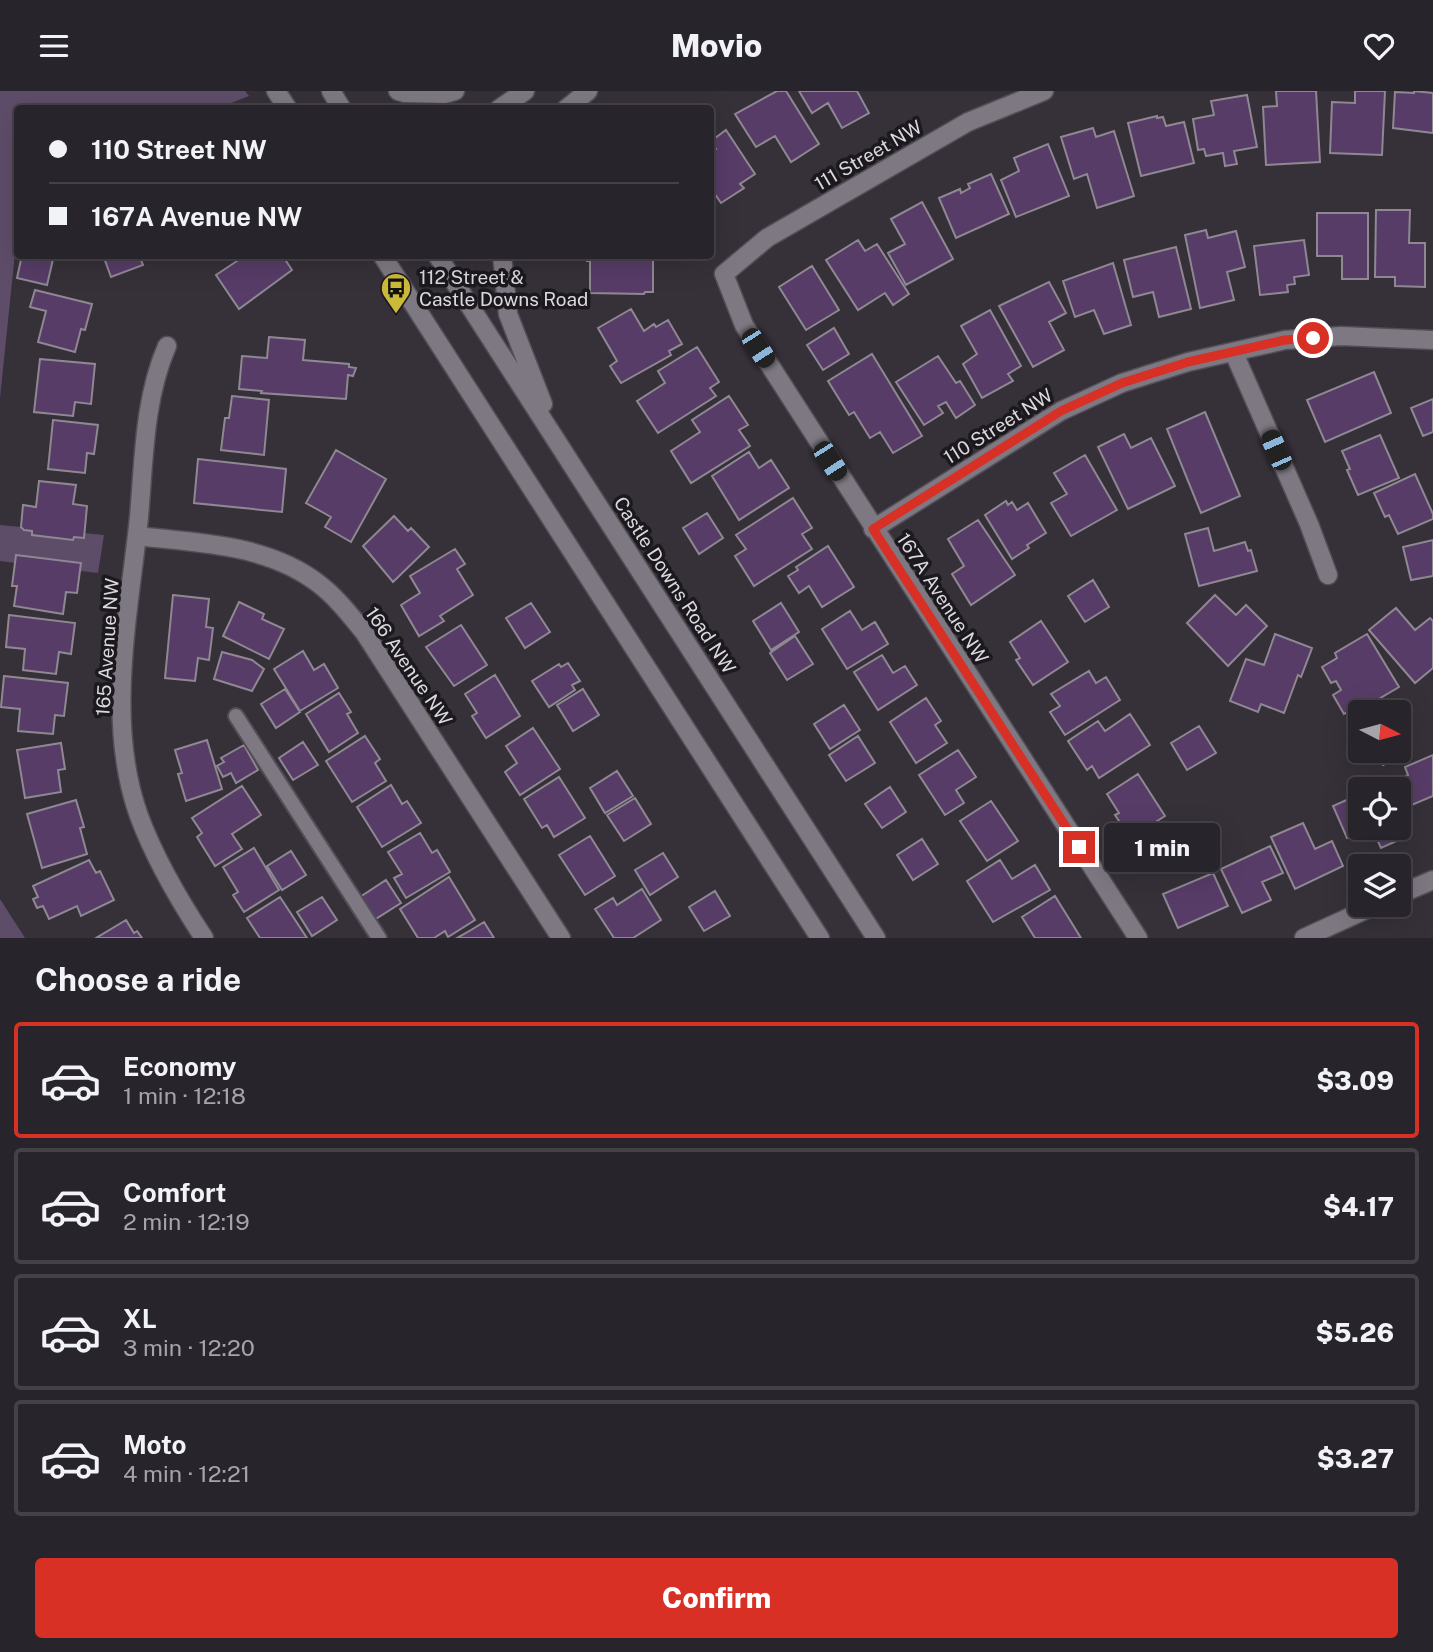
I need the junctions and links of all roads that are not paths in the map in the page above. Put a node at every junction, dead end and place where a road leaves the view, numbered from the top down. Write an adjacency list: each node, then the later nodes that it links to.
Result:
1 (398, 91): 2 (street)
2 (456, 91)
3 (525, 91): 6 (street)
4 (589, 91): 7 (street)
5 (1044, 91): 11 (street, 111 Street NW)
6 (505, 105)
7 (571, 105)
8 (385, 259): 26 (street)
9 (440, 259): 15 (street, Castle Downs Road NW)
10 (502, 259): 15 (street)
11 (724, 274): 16 (street, 167A Avenue NW)
12 (1433, 340): 14 (street, 110 Street NW)
13 (167, 346): 17 (street, 165 Avenue NW)
14 (1234, 352): 16 (street, 110 Street NW); 18 (street)
15 (555, 437): 27 (street, Castle Downs Road NW)
16 (873, 529): 28 (street, 167A Avenue NW)
17 (137, 535): 23 (street, 165 Avenue NW); 25 (street, 166 Avenue NW)
18 (1328, 575)
19 (236, 716): 24 (lane)
20 (1433, 880): 21 (street)
21 (1411, 889)
22 (1350, 917): 29 (street)
23 (204, 938)
24 (379, 938)
25 (561, 938)
26 (820, 938)
27 (876, 938)
28 (1138, 938)
29 (1304, 938)

